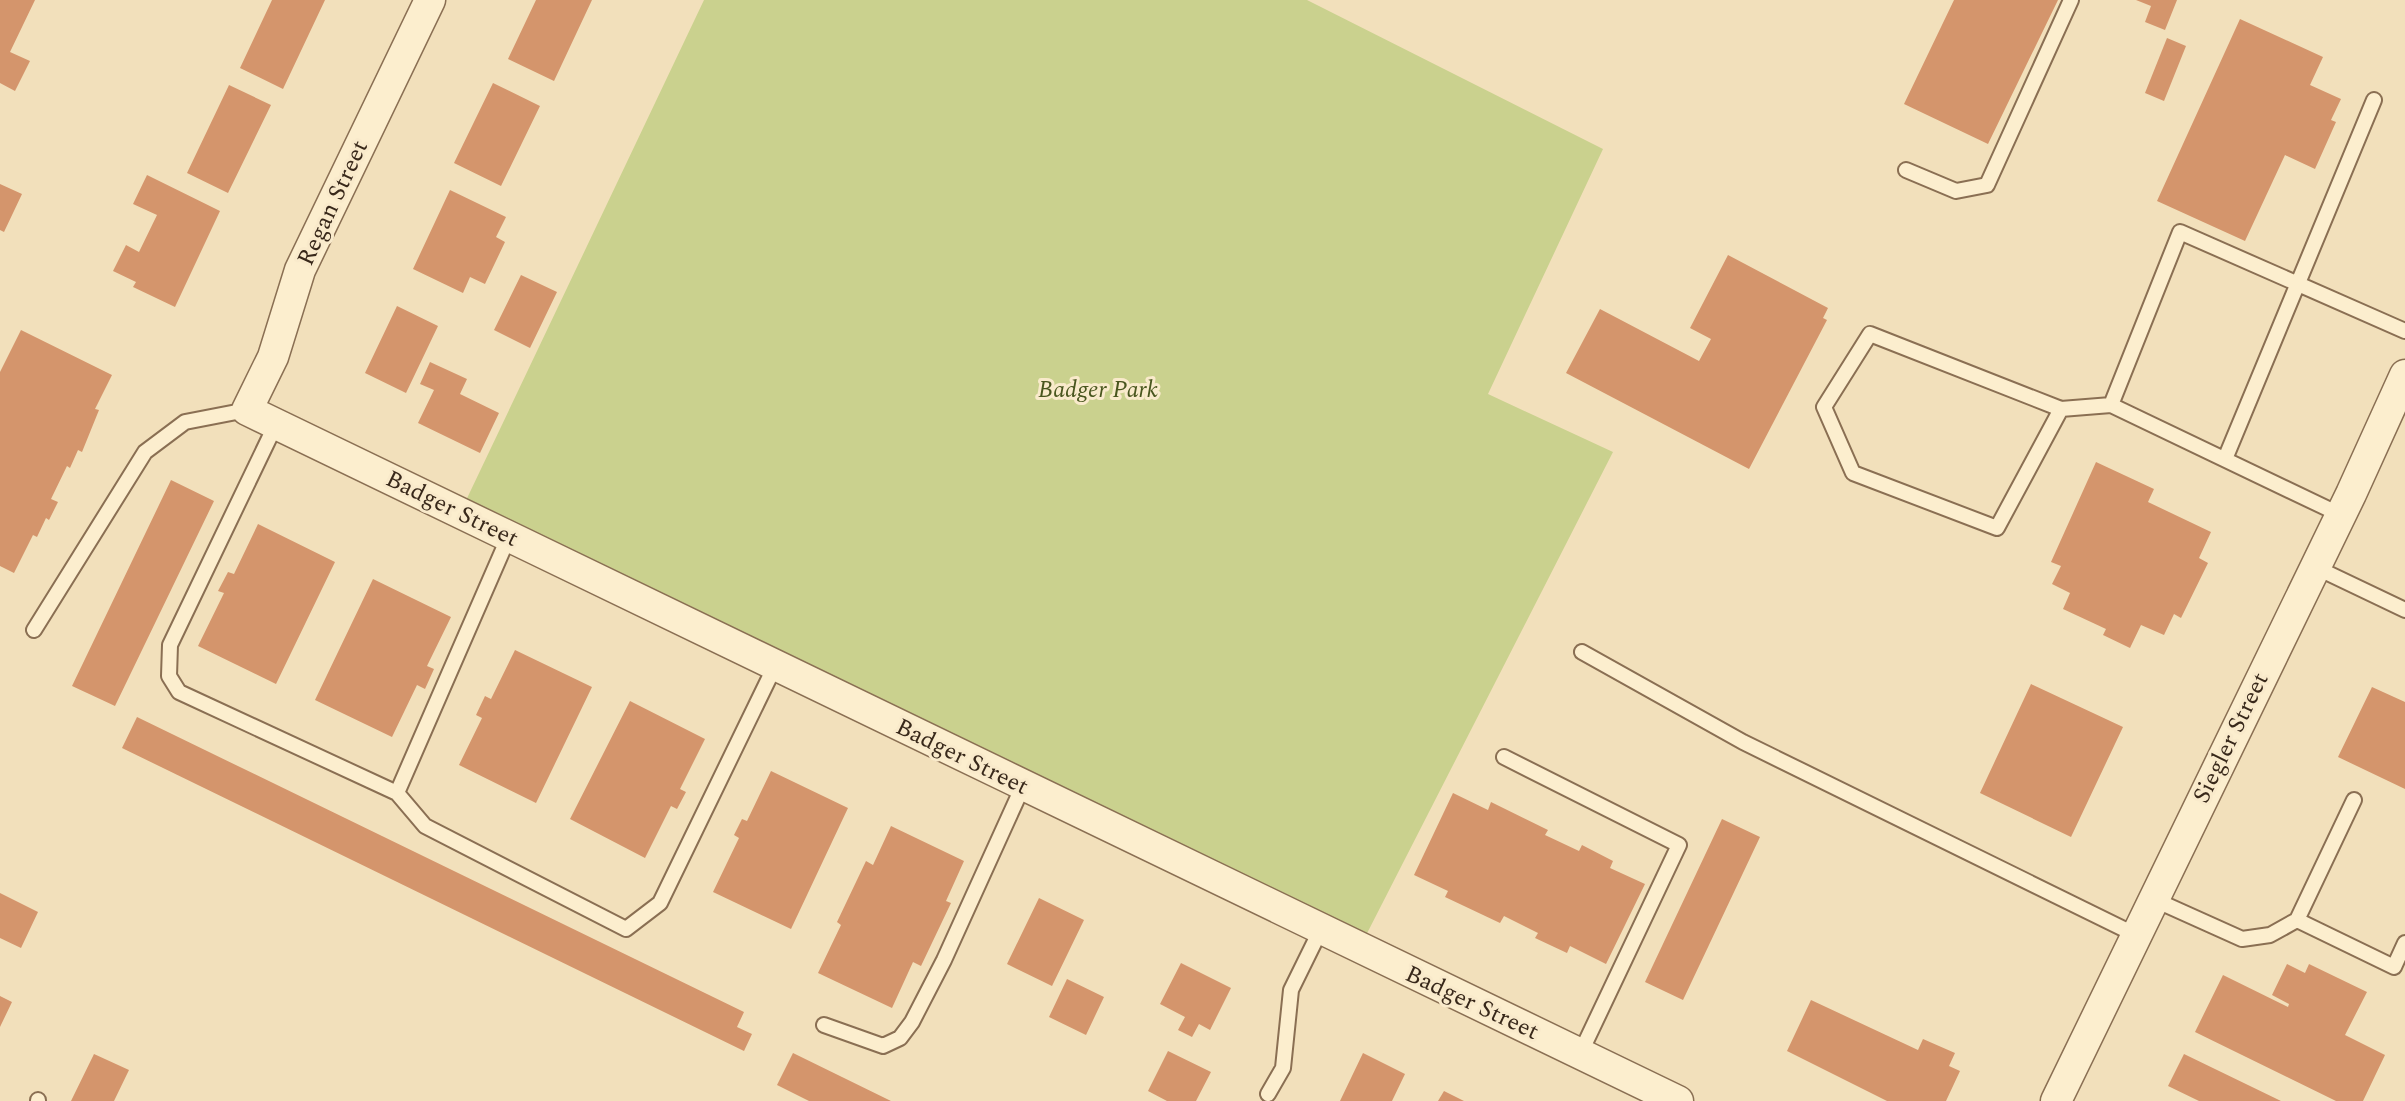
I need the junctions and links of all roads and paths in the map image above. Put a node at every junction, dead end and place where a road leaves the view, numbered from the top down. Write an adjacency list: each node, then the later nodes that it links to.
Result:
1 (430, 0): 10 (street, Regan Street)
2 (2071, 0): 4 (lane)
3 (2374, 100): 5 (lane)
4 (1906, 170)
5 (2297, 283): 6 (lane); 8 (lane); 12 (lane)
6 (2405, 331)
7 (2405, 375): 13 (street, Siegler Street)
8 (2111, 405): 9 (lane); 12 (lane)
9 (2061, 408): 9 (lane)
10 (247, 410): 11 (street, Badger Street); 17 (lane)
11 (276, 424): 14 (street, Badger Street); 22 (lane)
12 (2225, 459): 13 (lane)
13 (2341, 514): 15 (street, Siegler Street)
14 (509, 536): 19 (street, Badger Street); 22 (lane)
15 (2315, 567): 16 (lane); 24 (street, Siegler Street)
16 (2405, 610)
17 (34, 630)
18 (1582, 652): 27 (lane)
19 (775, 666): 21 (street, Badger Street); 22 (lane)
20 (1504, 757): 30 (lane)
21 (1023, 786): 26 (street, Badger Street); 29 (lane)
22 (397, 793)
23 (2354, 800): 25 (lane)
24 (2153, 900): 25 (lane); 27 (street, Siegler Street)
25 (2297, 920): 28 (lane)
26 (1321, 931): 30 (street, Badger Street); 31 (lane)
27 (2136, 935): 33 (street, Siegler Street)
28 (2405, 943)
29 (824, 1025)
30 (1580, 1054): 32 (street, Badger Street)
31 (1268, 1094)
32 (1678, 1101)
33 (2056, 1101)

